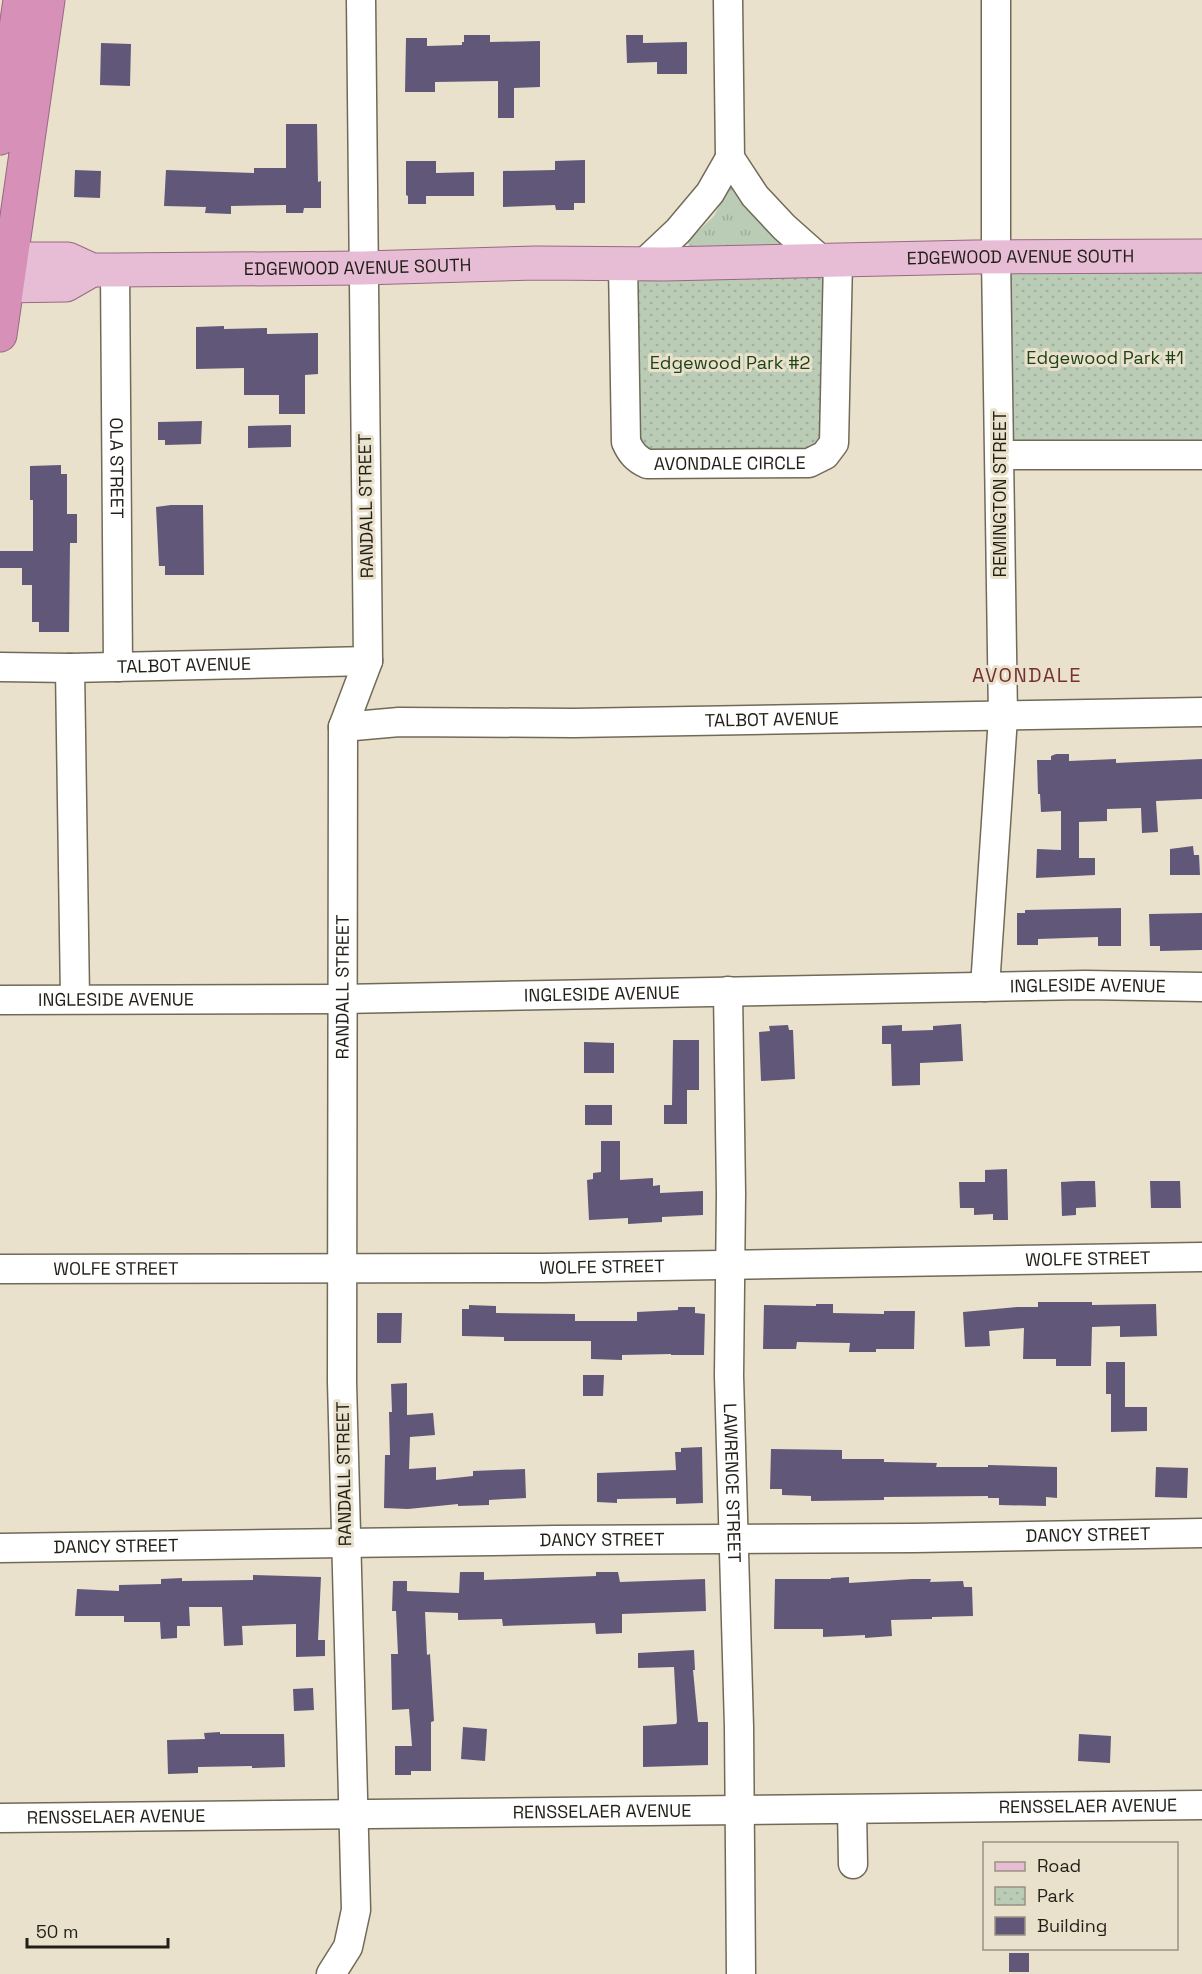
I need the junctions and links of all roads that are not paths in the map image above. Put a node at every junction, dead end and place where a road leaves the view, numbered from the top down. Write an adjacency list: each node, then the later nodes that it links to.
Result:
1 (20, 0): 6 (highway)
2 (48, 0): 14 (highway)
3 (361, 0): 12 (street, RANDALL STREET)
4 (728, 0): 7 (street)
5 (996, 0): 9 (street, REMINGTON STREET)
6 (0, 138)
7 (730, 158): 10 (street); 11 (street)
8 (1202, 256): 9 (main road, EDGEWOOD AVENUE SOUTH)
9 (996, 257): 10 (main road, EDGEWOOD AVENUE SOUTH); 16 (street, REMINGTON STREET)
10 (829, 260): 11 (main road); 11 (street, AVONDALE CIRCLE)
11 (633, 264): 12 (main road, EDGEWOOD AVENUE SOUTH)
12 (363, 268): 13 (main road, EDGEWOOD AVENUE SOUTH); 18 (street, RANDALL STREET)
13 (103, 270): 14 (main road, EDGEWOOD AVENUE SOUTH); 20 (street, OLA STREET)
14 (4, 273): 15 (highway)
15 (0, 335)
16 (1000, 455): 17 (street); 23 (street, REMINGTON STREET)
17 (1202, 455)
18 (368, 661): 20 (street, TALBOT AVENUE); 24 (street, RANDALL STREET)
19 (0, 667): 21 (street, TALBOT AVENUE)
20 (118, 667): 21 (street, TALBOT AVENUE)
21 (70, 668): 28 (street)
22 (1202, 712): 23 (street, TALBOT AVENUE)
23 (1003, 717): 24 (street, TALBOT AVENUE); 25 (street, REMINGTON STREET)
24 (343, 727): 29 (street, RANDALL STREET)
25 (985, 987): 26 (street, INGLESIDE AVENUE); 27 (street, INGLESIDE AVENUE)
26 (1202, 987)
27 (728, 991): 29 (street, INGLESIDE AVENUE); 32 (street, LAWRENCE STREET)
28 (75, 999): 29 (street, INGLESIDE AVENUE); 30 (street, INGLESIDE AVENUE)
29 (341, 999): 34 (street, RANDALL STREET)
30 (0, 1000)
31 (1202, 1257): 32 (street, WOLFE STREET)
32 (730, 1264): 34 (street, WOLFE STREET); 36 (street, LAWRENCE STREET)
33 (0, 1269): 34 (street, WOLFE STREET)
34 (342, 1269): 37 (street, RANDALL STREET)
35 (1202, 1533): 36 (street, DANCY STREET)
36 (734, 1539): 37 (street, DANCY STREET); 41 (street, LAWRENCE STREET)
37 (346, 1544): 38 (street, DANCY STREET); 42 (street, RANDALL STREET)
38 (0, 1548)
39 (1202, 1805): 40 (street, RENSSELAER AVENUE)
40 (852, 1810): 41 (street, RENSSELAER AVENUE); 44 (street)
41 (739, 1811): 42 (street, RENSSELAER AVENUE); 46 (street, LAWRENCE STREET)
42 (355, 1813): 43 (street, RENSSELAER AVENUE); 45 (street, RANDALL STREET)
43 (0, 1818)
44 (853, 1864)
45 (332, 1974)
46 (741, 1974)

